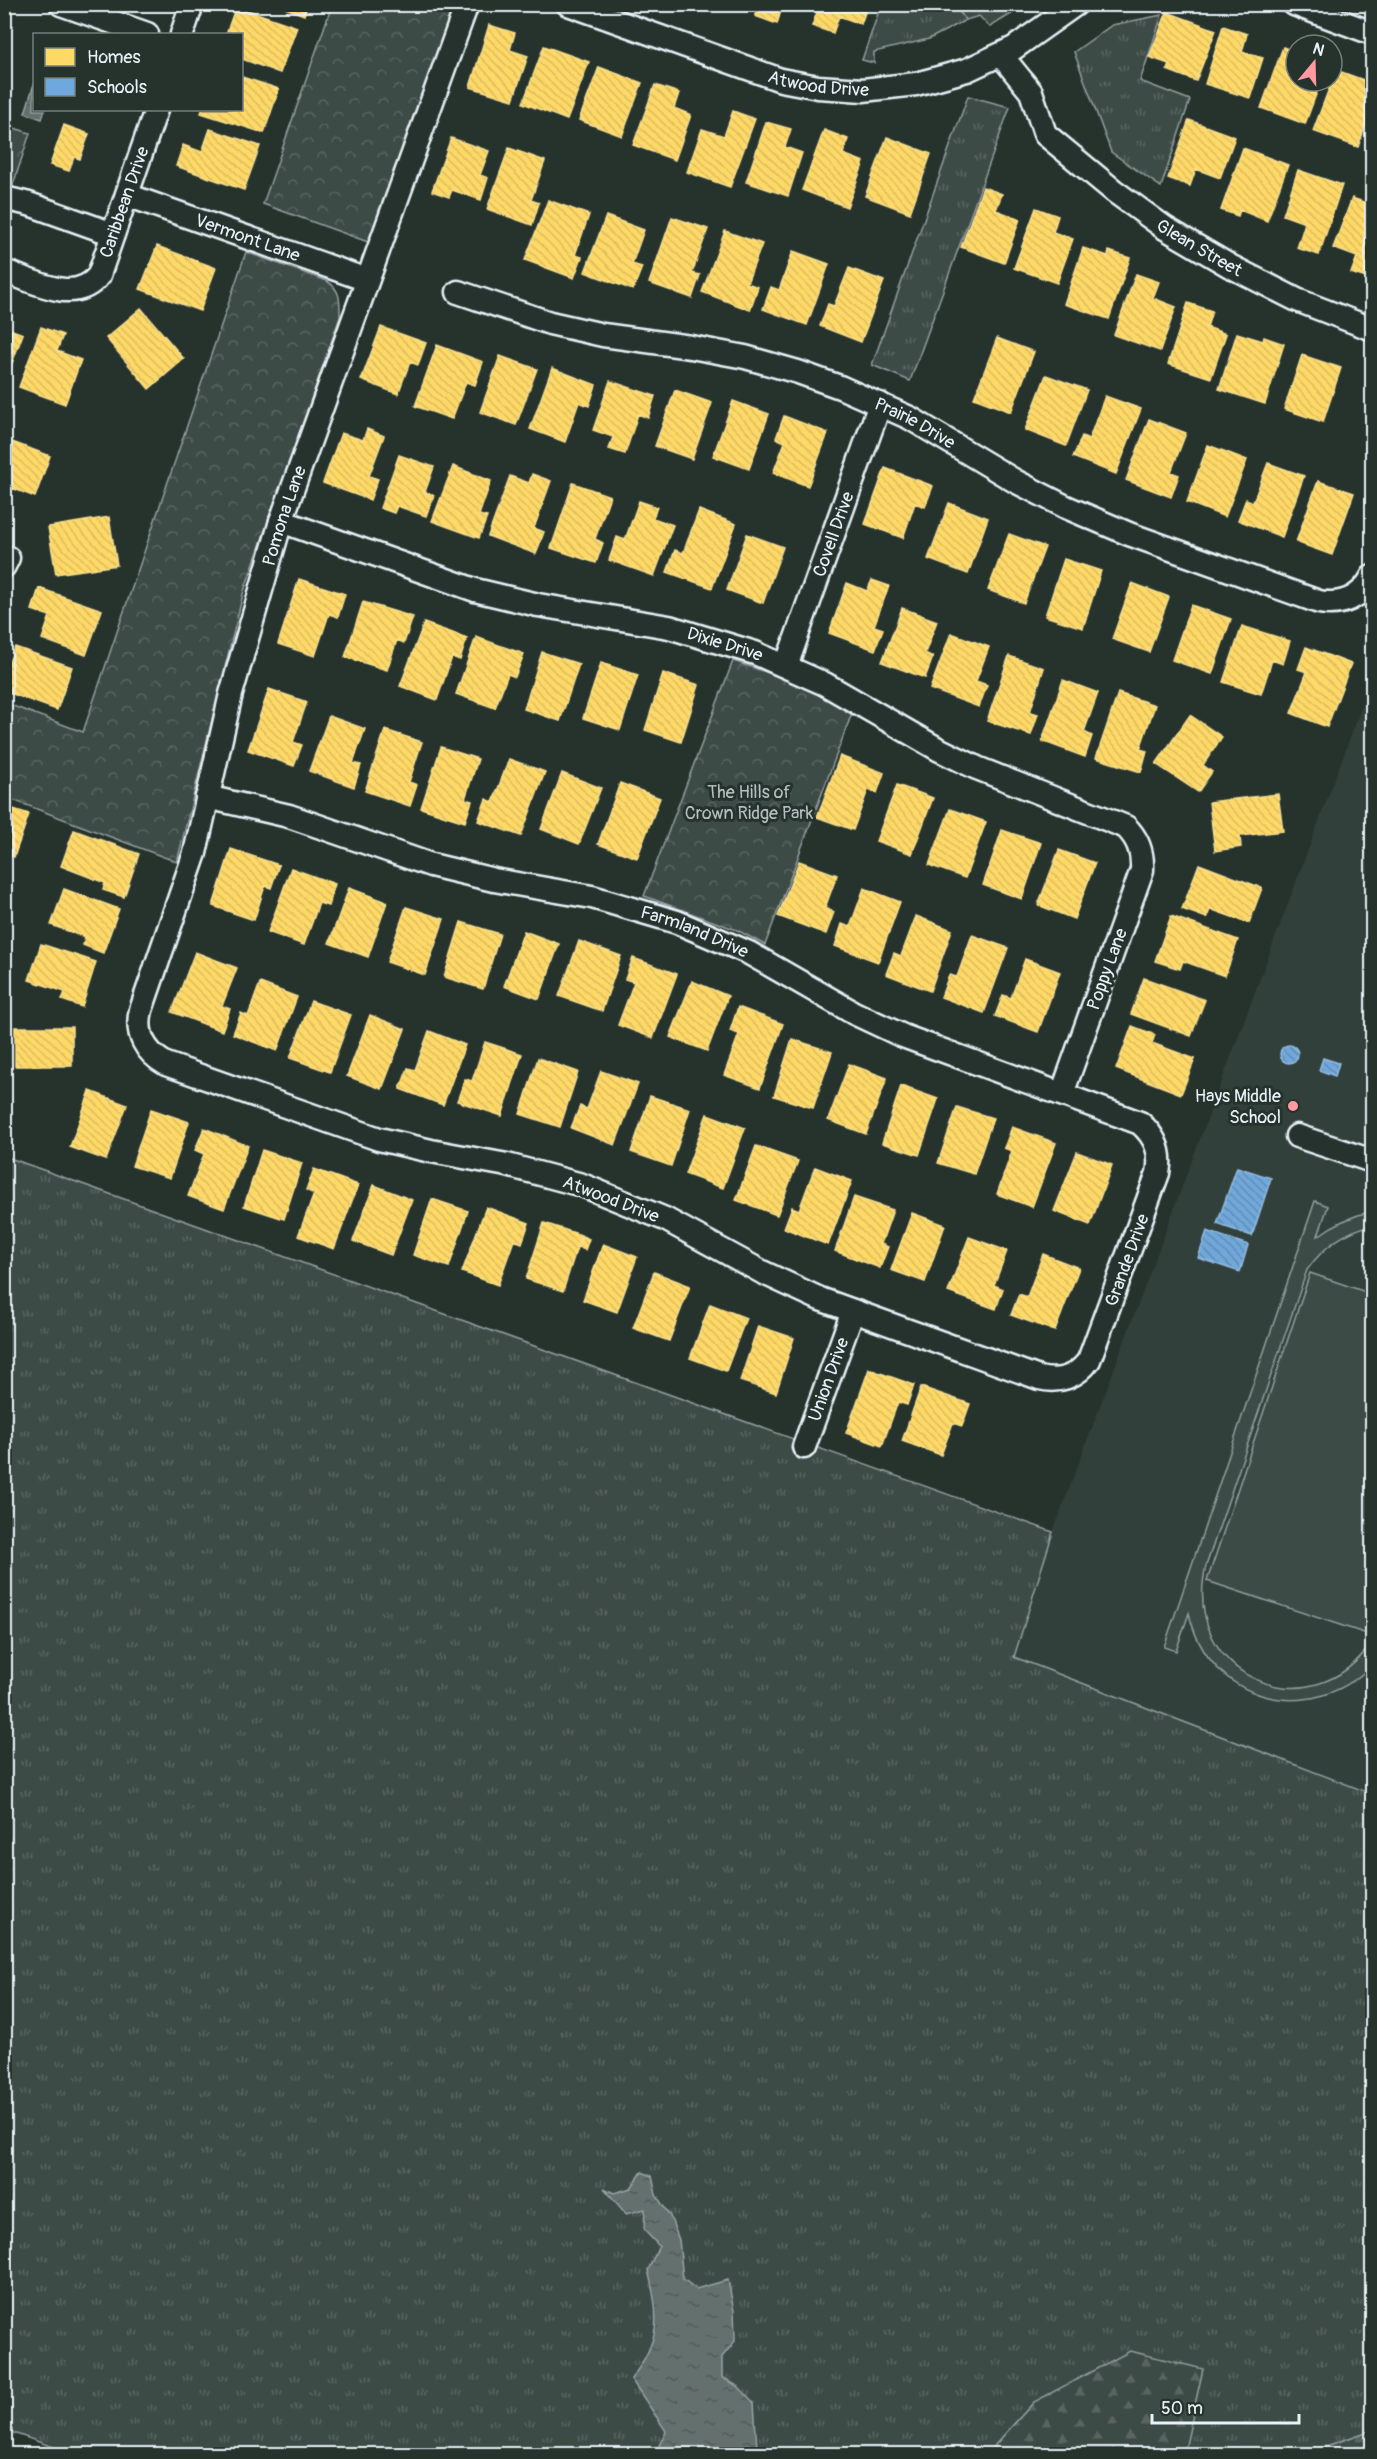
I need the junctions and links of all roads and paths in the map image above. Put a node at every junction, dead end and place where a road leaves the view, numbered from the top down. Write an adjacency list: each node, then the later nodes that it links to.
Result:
1 (61, 4): 8 (street)
2 (192, 4): 9 (street)
3 (467, 4): 17 (street, Pomona Lane)
4 (568, 4): 7 (street, Atwood Drive)
5 (1294, 4): 10 (street)
6 (1070, 7): 11 (street, Atwood Drive)
7 (590, 8): 11 (street, Atwood Drive)
8 (144, 33)
9 (182, 33)
10 (1372, 33)
11 (1001, 55): 19 (street, Glean Street)
12 (156, 111): 13 (street, Caribbean Drive)
13 (127, 195): 15 (street, Caribbean Drive); 17 (street, Vermont Lane)
14 (4, 198): 15 (street)
15 (114, 234): 16 (street, Caribbean Drive)
16 (4, 271)
17 (367, 280): 21 (street, Pomona Lane)
18 (458, 292): 20 (street, Prairie Drive)
19 (1372, 329)
20 (880, 404): 22 (street, Prairie Drive); 23 (street, Covell Drive)
21 (282, 521): 23 (street, Dixie Drive); 24 (street, Pomona Lane)
22 (1366, 592)
23 (786, 666): 25 (street, Dixie Drive)
24 (207, 797): 26 (street, Pomona Lane); 27 (street, Farmland Drive)
25 (1138, 842): 27 (street, Poppy Lane)
26 (142, 1038): 31 (street, Atwood Drive)
27 (1062, 1094): 29 (street, Farmland Drive)
28 (1297, 1136): 30 (street)
29 (1154, 1140): 32 (street, Grande Drive)
30 (1372, 1161)
31 (853, 1311): 32 (street, Atwood Drive); 33 (street, Union Drive)
32 (1076, 1373)
33 (804, 1447)

